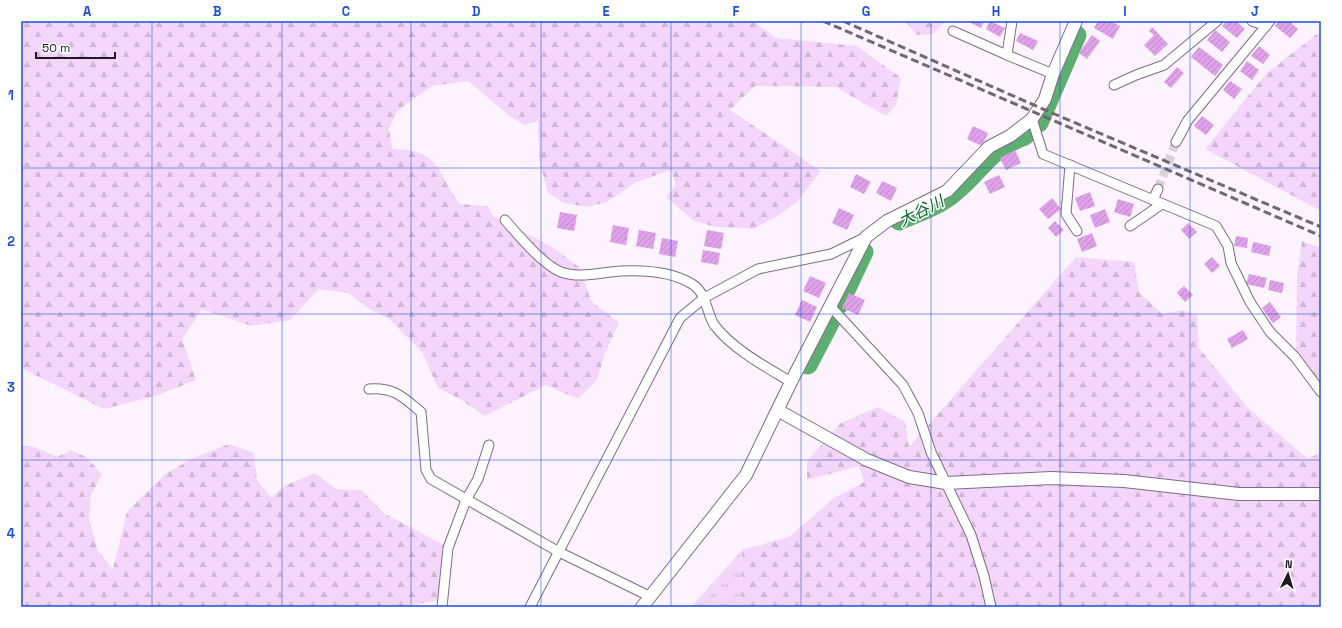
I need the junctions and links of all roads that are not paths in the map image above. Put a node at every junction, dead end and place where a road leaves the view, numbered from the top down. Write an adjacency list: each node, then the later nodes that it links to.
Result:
1 (1012, 21): 7 (street)
2 (1076, 21): 8 (street)
3 (1218, 21): 9 (street)
4 (1252, 21): 5 (street)
5 (1268, 24): 11 (street)
6 (953, 31): 7 (street)
7 (1006, 55): 8 (street)
8 (1053, 74): 10 (street)
9 (1114, 86)
10 (1032, 119): 12 (street); 19 (street)
11 (1176, 142)
12 (1070, 165): 14 (street); 18 (street)
13 (1158, 189): 14 (street)
14 (1153, 200): 15 (street)
15 (1162, 204): 17 (street); 24 (street)
16 (505, 220): 20 (street)
17 (1130, 226)
18 (1077, 231)
19 (866, 237): 20 (street); 21 (street)
20 (704, 298): 22 (street); 30 (street)
21 (831, 307): 22 (street); 27 (street)
22 (791, 382): 25 (street)
23 (369, 389): 29 (street)
24 (1321, 392)
25 (779, 411): 27 (street); 31 (street)
26 (489, 445): 29 (street)
27 (946, 483): 28 (street); 35 (street)
28 (1321, 494)
29 (466, 500): 30 (street); 32 (street)
30 (559, 552): 31 (street); 33 (street)
31 (649, 596): 34 (street)
32 (442, 607)
33 (530, 607)
34 (642, 607)
35 (991, 607)

